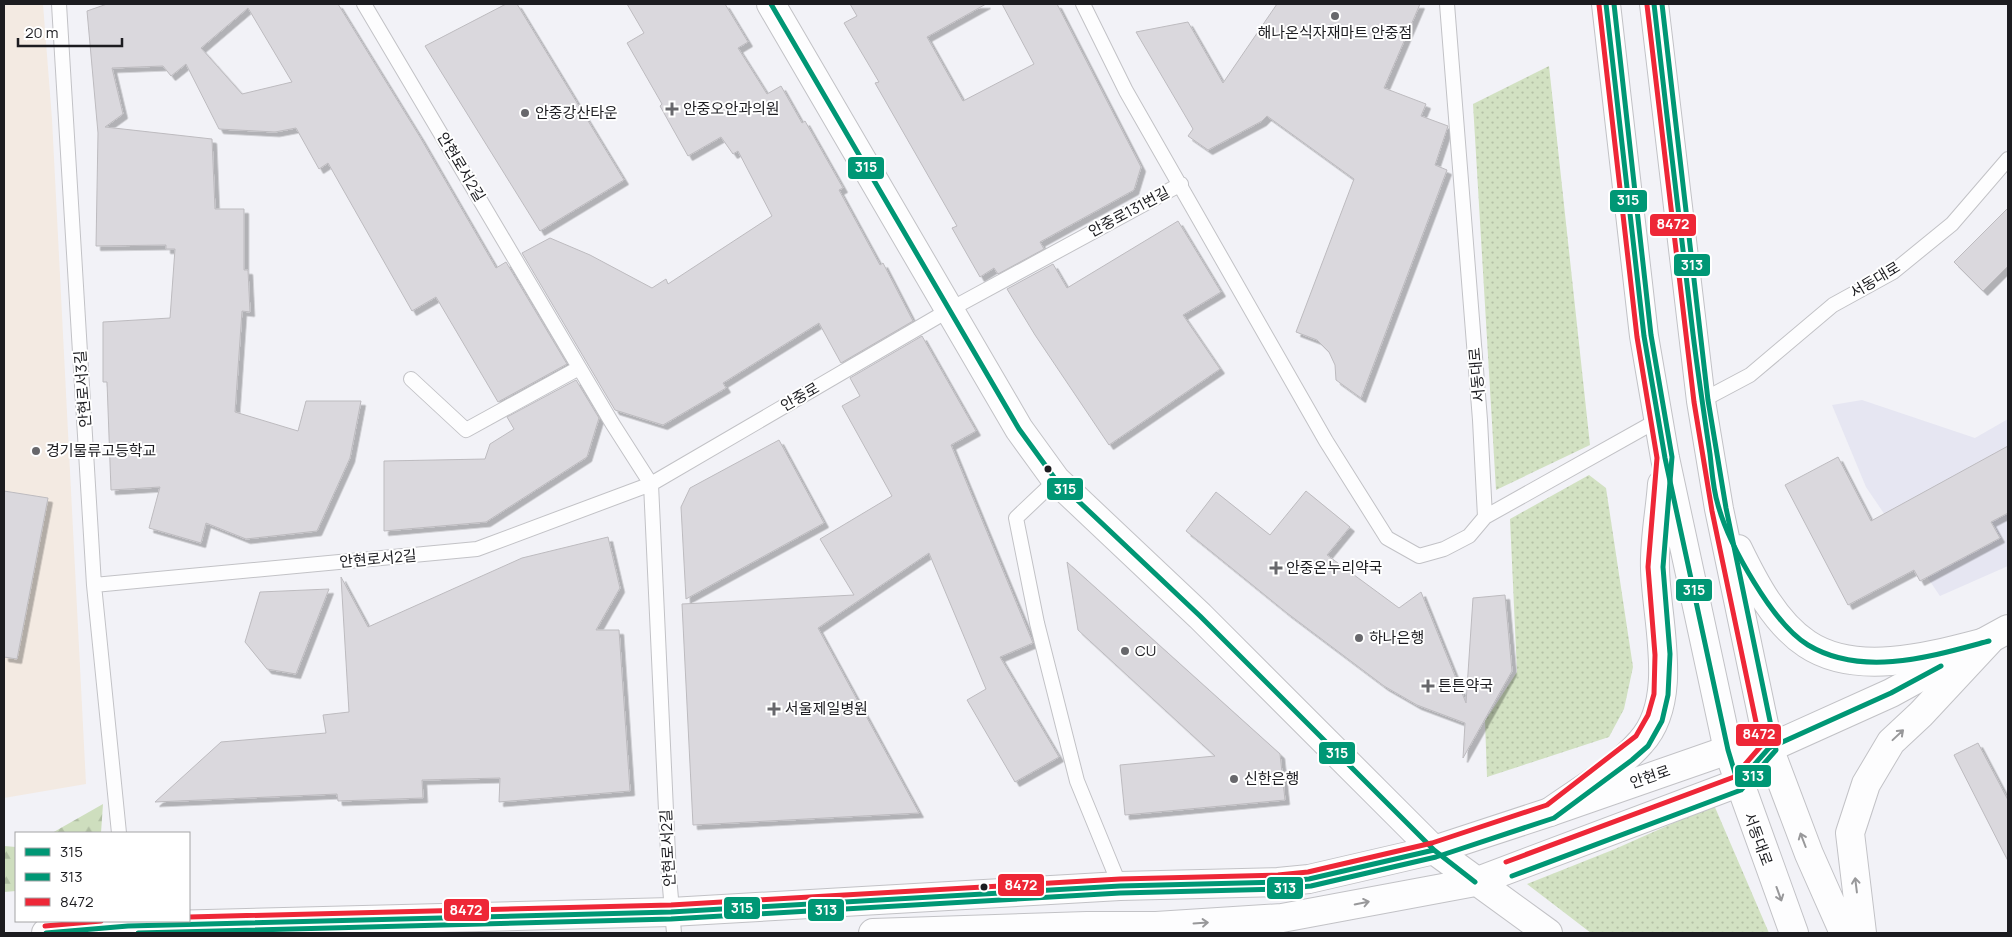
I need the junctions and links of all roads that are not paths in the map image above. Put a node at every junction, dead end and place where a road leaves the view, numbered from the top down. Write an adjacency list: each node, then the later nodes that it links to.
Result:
1 (59, 4): 20 (lane, 안현로서3길)
2 (364, 4): 11 (lane, 안현로서2길)
3 (771, 4): 10 (main road)
4 (1083, 4): 9 (lane, 안중로131번길)
5 (1446, 4): 19 (lane, 서동대로)
6 (1606, 4): 14 (main road, 서동대로)
7 (1654, 4): 13 (main road)
8 (2008, 159): 13 (lane, 서동대로)
9 (1181, 184): 10 (lane, 안중로131번길); 19 (lane)
10 (949, 310): 16 (main road); 17 (lane, 안중로)
11 (579, 368): 12 (lane); 17 (lane, 안현로서2길)
12 (411, 378)
13 (1701, 401): 18 (main road)
14 (1658, 420): 15 (main road, 서동대로); 19 (lane)
15 (1665, 458): 23 (main road, 서동대로); 25 (main road)
16 (1056, 480): 27 (main road); 29 (lane)
17 (651, 484): 20 (lane, 안현로서2길); 30 (lane, 안현로서2길)
18 (1718, 509): 21 (main road); 22 (main road)
19 (1485, 517)
20 (94, 585): 26 (lane, 안현로서3길)
21 (1999, 635): 22 (main road, 안현로); 37 (main road, one-way to 21)
22 (1769, 748): 23 (main road, 안현로); 24 (main road); 36 (main road, one-way to 22)
23 (1728, 750): 24 (main road, 서동대로); 25 (main road, 안현로)
24 (1738, 782): 28 (main road); 35 (main road, 서동대로, one-way to 35)
25 (1550, 812): 27 (main road, 안현로)
26 (118, 832)
27 (1434, 850): 28 (main road); 29 (main road, 안현로)
28 (1475, 882): 33 (main road, one-way to 28); 34 (main road)
29 (1120, 886): 30 (main road, 안현로)
30 (672, 922): 31 (main road, 안현로)
31 (128, 927): 32 (main road, 안현로)
32 (46, 933)
33 (873, 933)
34 (1548, 933)
35 (1794, 933)
36 (1844, 933)
37 (1862, 933)

